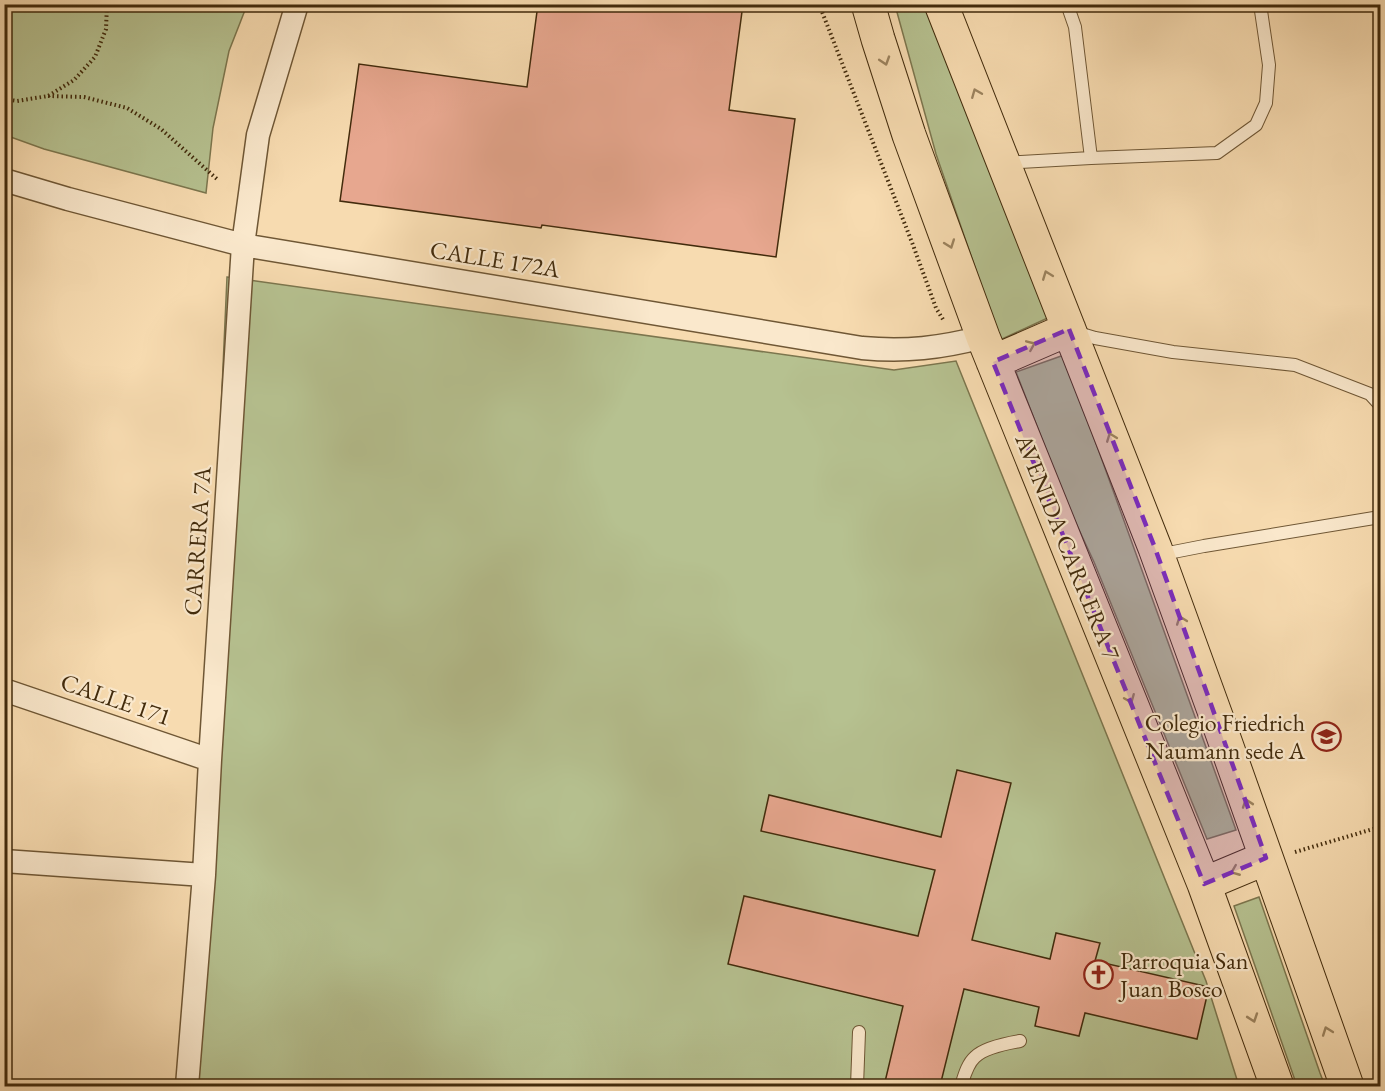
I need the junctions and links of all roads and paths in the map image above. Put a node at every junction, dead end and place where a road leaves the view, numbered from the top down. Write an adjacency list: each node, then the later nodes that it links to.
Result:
1 (107, 4): 7 (path)
2 (297, 4): 13 (street, CARRERA 7A)
3 (868, 4): 15 (main road, AVENIDA CARRERA 7, one-way to 15)
4 (940, 4): 10 (main road, one-way to 4)
5 (1067, 4): 9 (lane)
6 (1260, 4): 9 (lane)
7 (48, 96): 8 (path); 11 (path)
8 (4, 99)
9 (1091, 158): 10 (lane)
10 (1004, 163): 14 (main road, one-way to 10)
11 (217, 179)
12 (4, 180): 13 (street, CALLE 172A)
13 (243, 245): 15 (street, CALLE 172A); 20 (street, CARRERA 7A)
14 (1069, 329): 15 (main road, one-way to 14); 16 (lane); 18 (main road, one-way to 14)
15 (988, 349): 25 (main road, AVENIDA CARRERA 7, one-way to 25)
16 (1380, 405)
17 (1380, 517): 18 (lane)
18 (1157, 555): 22 (main road, one-way to 18)
19 (4, 690): 20 (street, CALLE 171)
20 (210, 760): 24 (street, CARRERA 7A)
21 (1380, 827): 22 (path)
22 (1277, 856): 25 (main road, one-way to 25); 32 (main road, one-way to 22)
23 (4, 861): 24 (street)
24 (204, 875): 28 (street, CARRERA 7A)
25 (1204, 884): 31 (main road, AVENIDA CARRERA 7, one-way to 31)
26 (859, 1032): 29 (lane)
27 (1020, 1041): 30 (lane)
28 (187, 1086)
29 (858, 1086)
30 (961, 1086)
31 (1277, 1086)
32 (1347, 1086)

